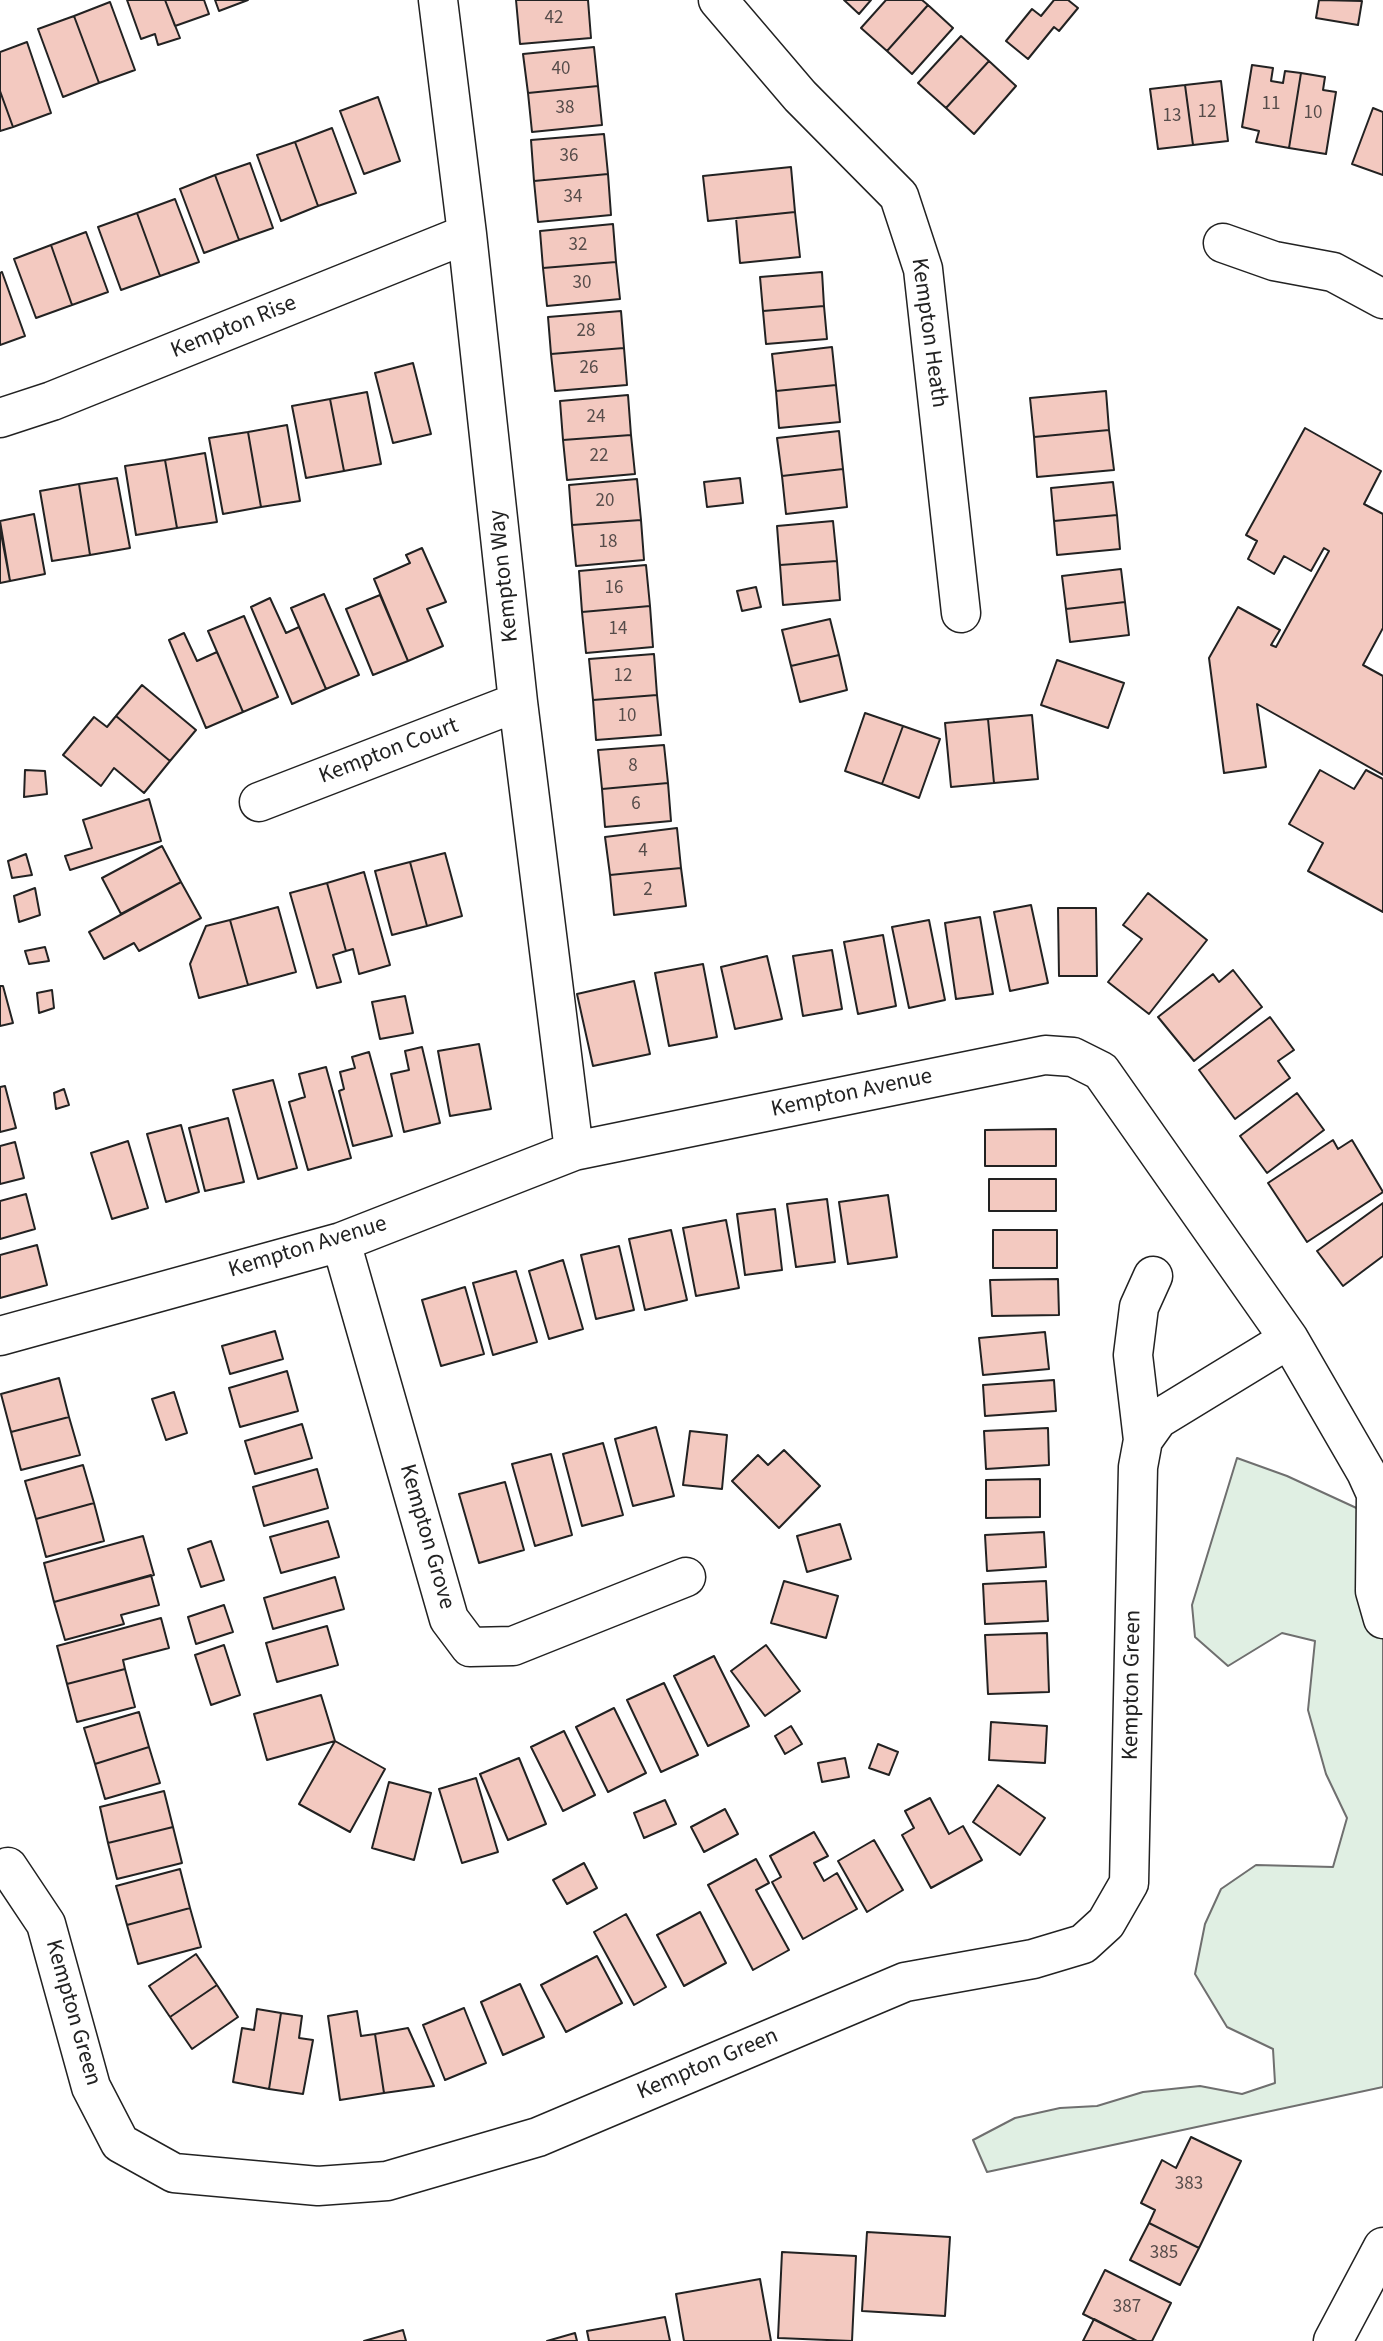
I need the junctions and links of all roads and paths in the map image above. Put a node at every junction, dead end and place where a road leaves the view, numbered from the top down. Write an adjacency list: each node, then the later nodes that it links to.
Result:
1 (438, 0): 3 (street, Kempton Way)
2 (718, 0): 7 (street, Kempton Heath)
3 (467, 234): 6 (street, Kempton Rise); 8 (street, Kempton Way)
4 (1223, 243): 5 (street)
5 (1383, 299)
6 (0, 418)
7 (961, 613)
8 (518, 702): 9 (street, Kempton Court); 10 (street, Kempton Way)
9 (259, 802)
10 (574, 1151): 11 (street, Kempton Avenue); 14 (street, Kempton Avenue)
11 (341, 1242): 13 (street, Kempton Avenue); 16 (street, Kempton Grove)
12 (1153, 1276): 15 (street, Kempton Green)
13 (0, 1336)
14 (1289, 1339): 15 (street); 17 (street, Kempton Avenue)
15 (1143, 1440): 18 (street, Kempton Green)
16 (686, 1577)
17 (1383, 1619)
18 (8, 1867)
19 (1383, 2247): 20 (street)
20 (1333, 2341)

